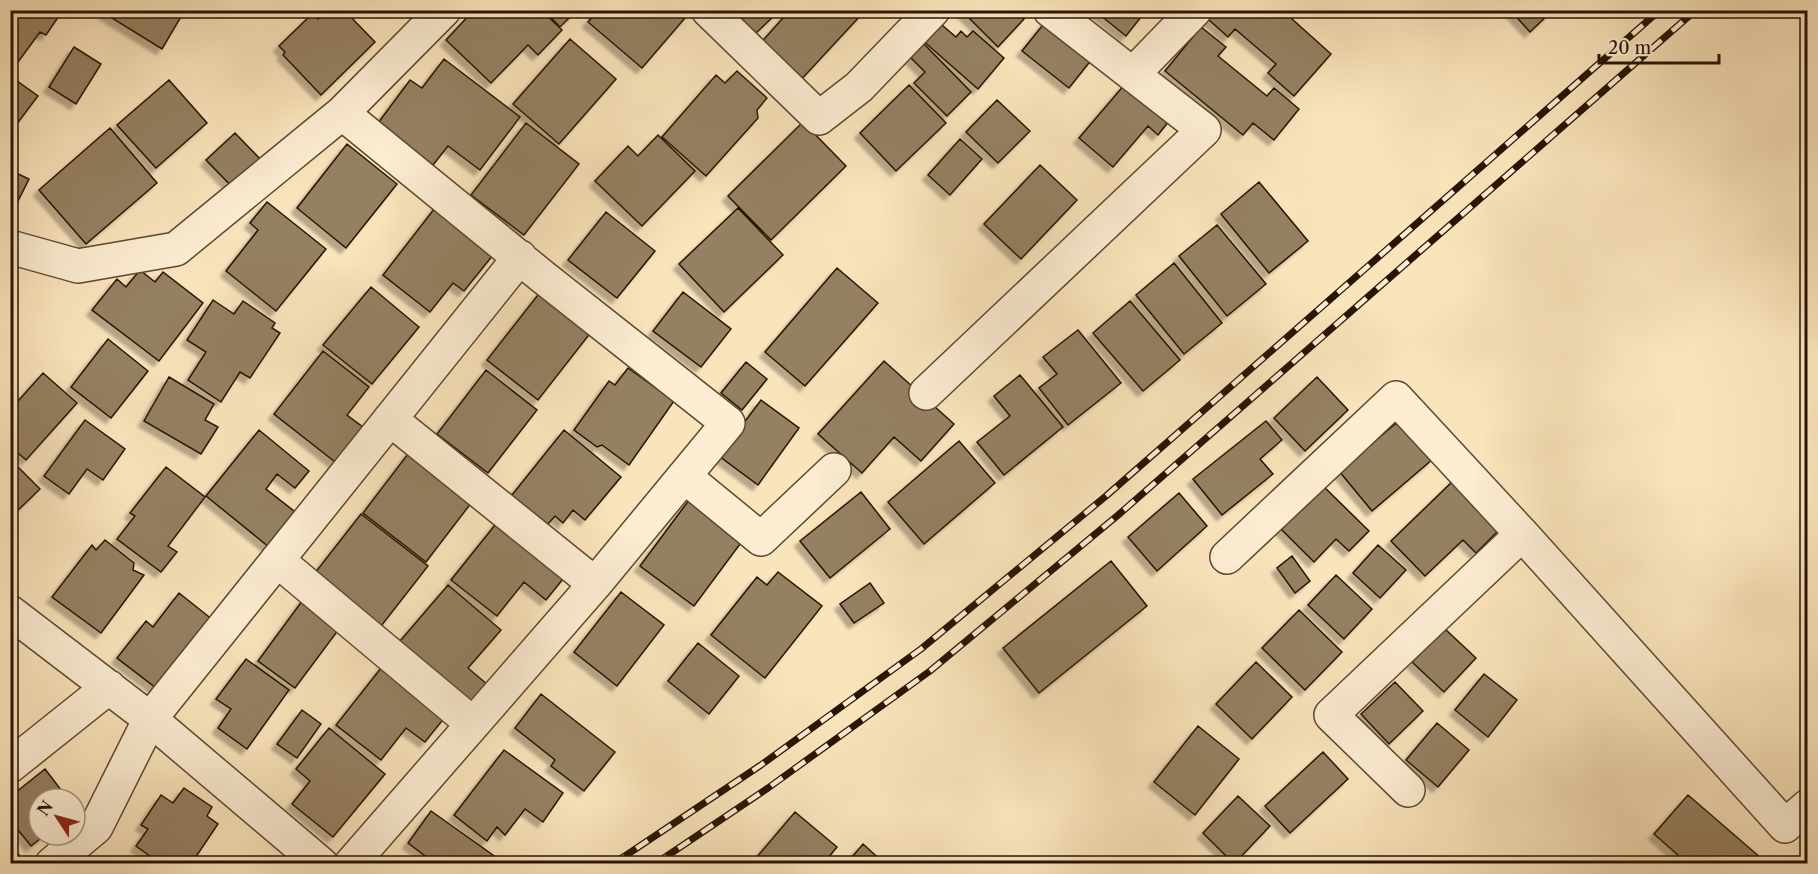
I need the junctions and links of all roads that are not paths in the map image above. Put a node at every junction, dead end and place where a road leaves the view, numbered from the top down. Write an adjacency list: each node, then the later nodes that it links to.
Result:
1 (444, 10): 7 (street)
2 (708, 10): 3 (street)
3 (933, 10)
4 (1050, 10): 6 (street)
5 (1196, 10): 6 (street)
6 (1133, 74): 10 (street)
7 (342, 113): 8 (street); 9 (street)
8 (10, 248)
9 (520, 257): 11 (street); 13 (street)
10 (926, 393)
11 (390, 419): 16 (street); 17 (street)
12 (834, 470): 13 (street)
13 (684, 476): 17 (street)
14 (1522, 534): 15 (street); 23 (street); 24 (street)
15 (1227, 557)
16 (277, 560): 20 (street); 21 (street)
17 (596, 584): 21 (street)
18 (10, 612): 19 (street)
19 (110, 687): 20 (street); 22 (street)
20 (150, 719): 25 (street); 26 (street)
21 (473, 724): 27 (street)
22 (10, 766)
23 (1408, 790)
24 (1808, 806)
25 (52, 864)
26 (321, 864)
27 (351, 864)

